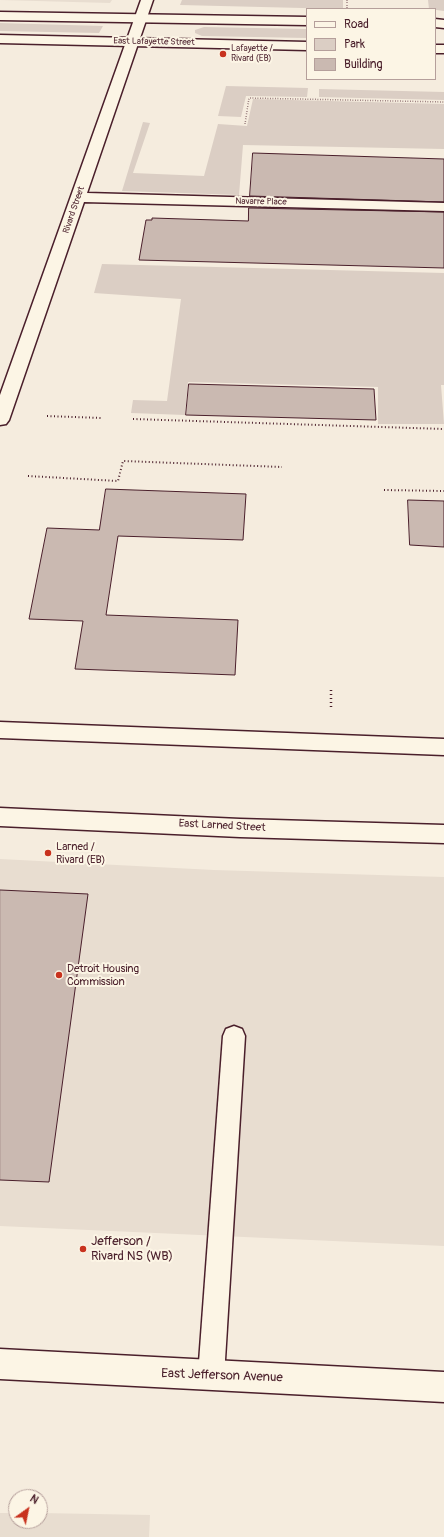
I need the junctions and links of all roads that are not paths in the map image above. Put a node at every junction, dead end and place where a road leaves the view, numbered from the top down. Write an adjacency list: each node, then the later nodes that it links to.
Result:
1 (147, 0): 3 (street, Rivard Street)
2 (0, 16): 3 (street)
3 (141, 17): 4 (street); 7 (street, Rivard Street)
4 (201, 18): 5 (street); 8 (street)
5 (306, 21)
6 (0, 39): 7 (street, East Lafayette Street)
7 (132, 42): 8 (street, East Lafayette Street); 10 (street, Rivard Street)
8 (191, 43): 9 (street, East Lafayette Street)
9 (306, 46)
10 (78, 197): 11 (street, Navarre Place); 12 (street, Rivard Street)
11 (444, 207)
12 (1, 417)
13 (1, 731): 14 (street)
14 (444, 747)
15 (0, 817): 16 (street, East Larned Street)
16 (444, 834)
17 (234, 1036): 19 (lane)
18 (0, 1364): 19 (street, East Jefferson Avenue)
19 (211, 1376): 20 (street, East Jefferson Avenue)
20 (444, 1387)

